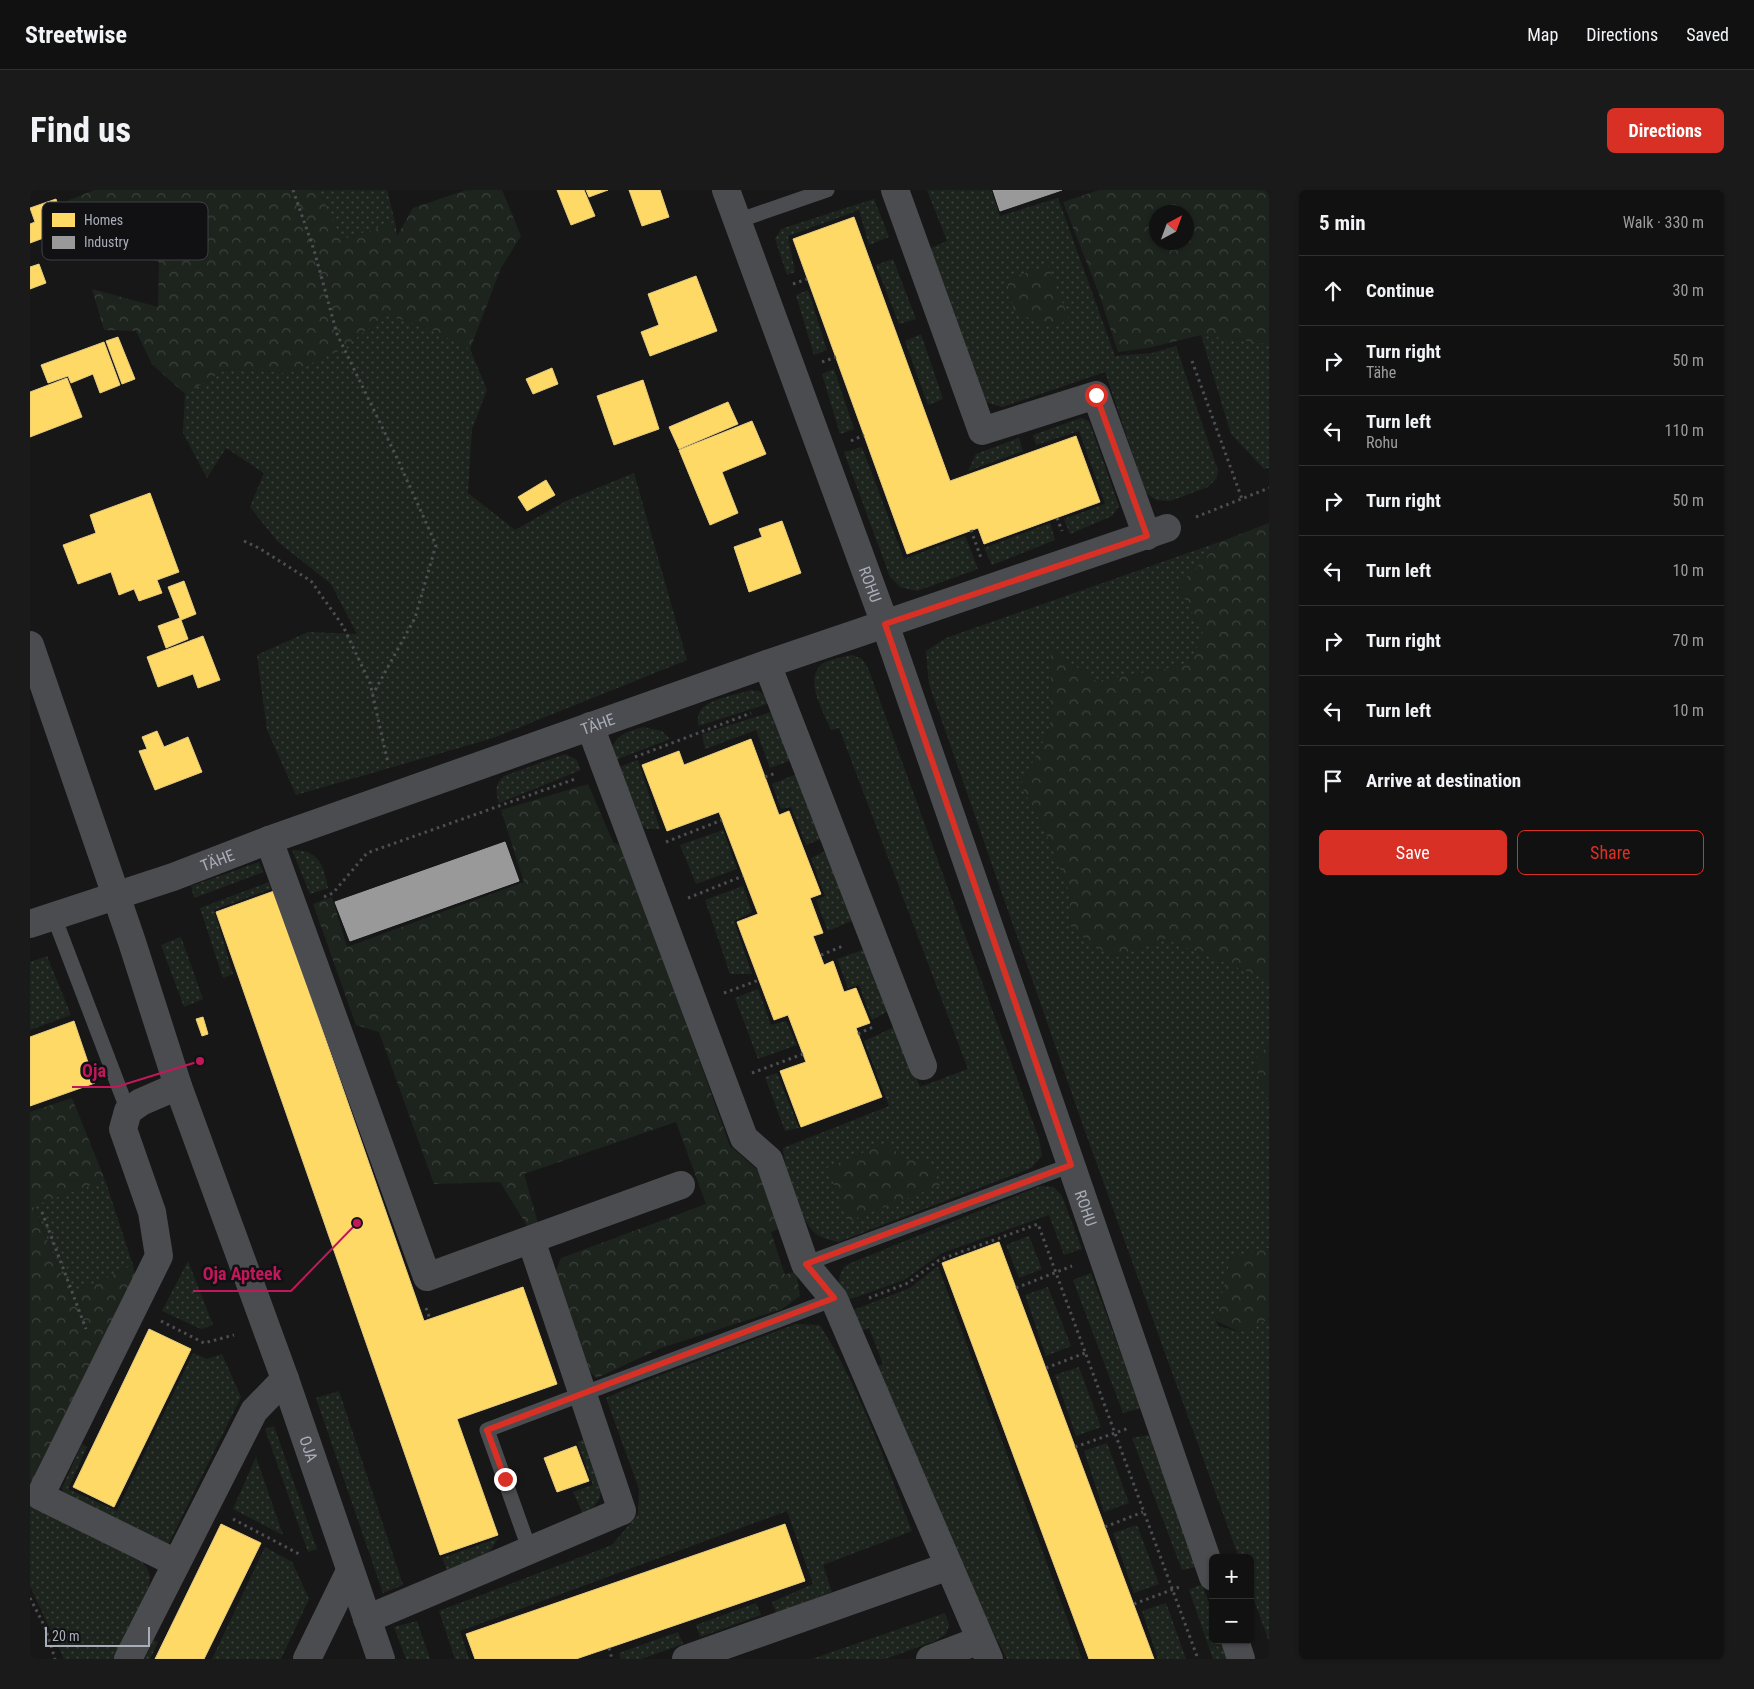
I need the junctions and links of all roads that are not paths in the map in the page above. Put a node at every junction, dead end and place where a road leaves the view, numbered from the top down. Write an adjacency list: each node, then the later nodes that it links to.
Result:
1 (726, 190): 4 (street, ROHU)
2 (827, 190): 4 (lane)
3 (895, 190): 5 (street, TÄHE)
4 (737, 221): 5 (street, ROHU)
5 (885, 624): 7 (street, TÄHE); 15 (street, ROHU)
6 (30, 645): 10 (street, OJA)
7 (767, 664): 8 (street, TÄHE); 12 (street)
8 (590, 726): 9 (street, TÄHE); 18 (street)
9 (269, 840): 10 (street, TÄHE); 17 (street)
10 (116, 896): 11 (street, TÄHE); 13 (street, OJA)
11 (42, 920): 14 (lane)
12 (923, 1066)
13 (178, 1086): 14 (street); 20 (street, OJA)
14 (128, 1111): 23 (street)
15 (1071, 1165): 18 (lane); 25 (street, ROHU)
16 (681, 1185): 17 (street)
17 (532, 1240): 21 (street)
18 (806, 1264): 19 (street)
19 (836, 1304): 21 (lane); 24 (street)
20 (285, 1379): 23 (street); 26 (street, OJA)
21 (583, 1394): 22 (street); 22 (lane)
22 (530, 1551): 27 (street)
23 (176, 1563): 30 (street)
24 (949, 1566): 29 (street); 33 (street)
25 (1209, 1566)
26 (350, 1571): 27 (street, OJA); 31 (street)
27 (367, 1619): 32 (street, OJA)
28 (1236, 1644): 35 (street)
29 (984, 1649): 34 (street)
30 (128, 1659)
31 (307, 1659)
32 (381, 1659)
33 (686, 1659)
34 (930, 1659)
35 (1241, 1659)

